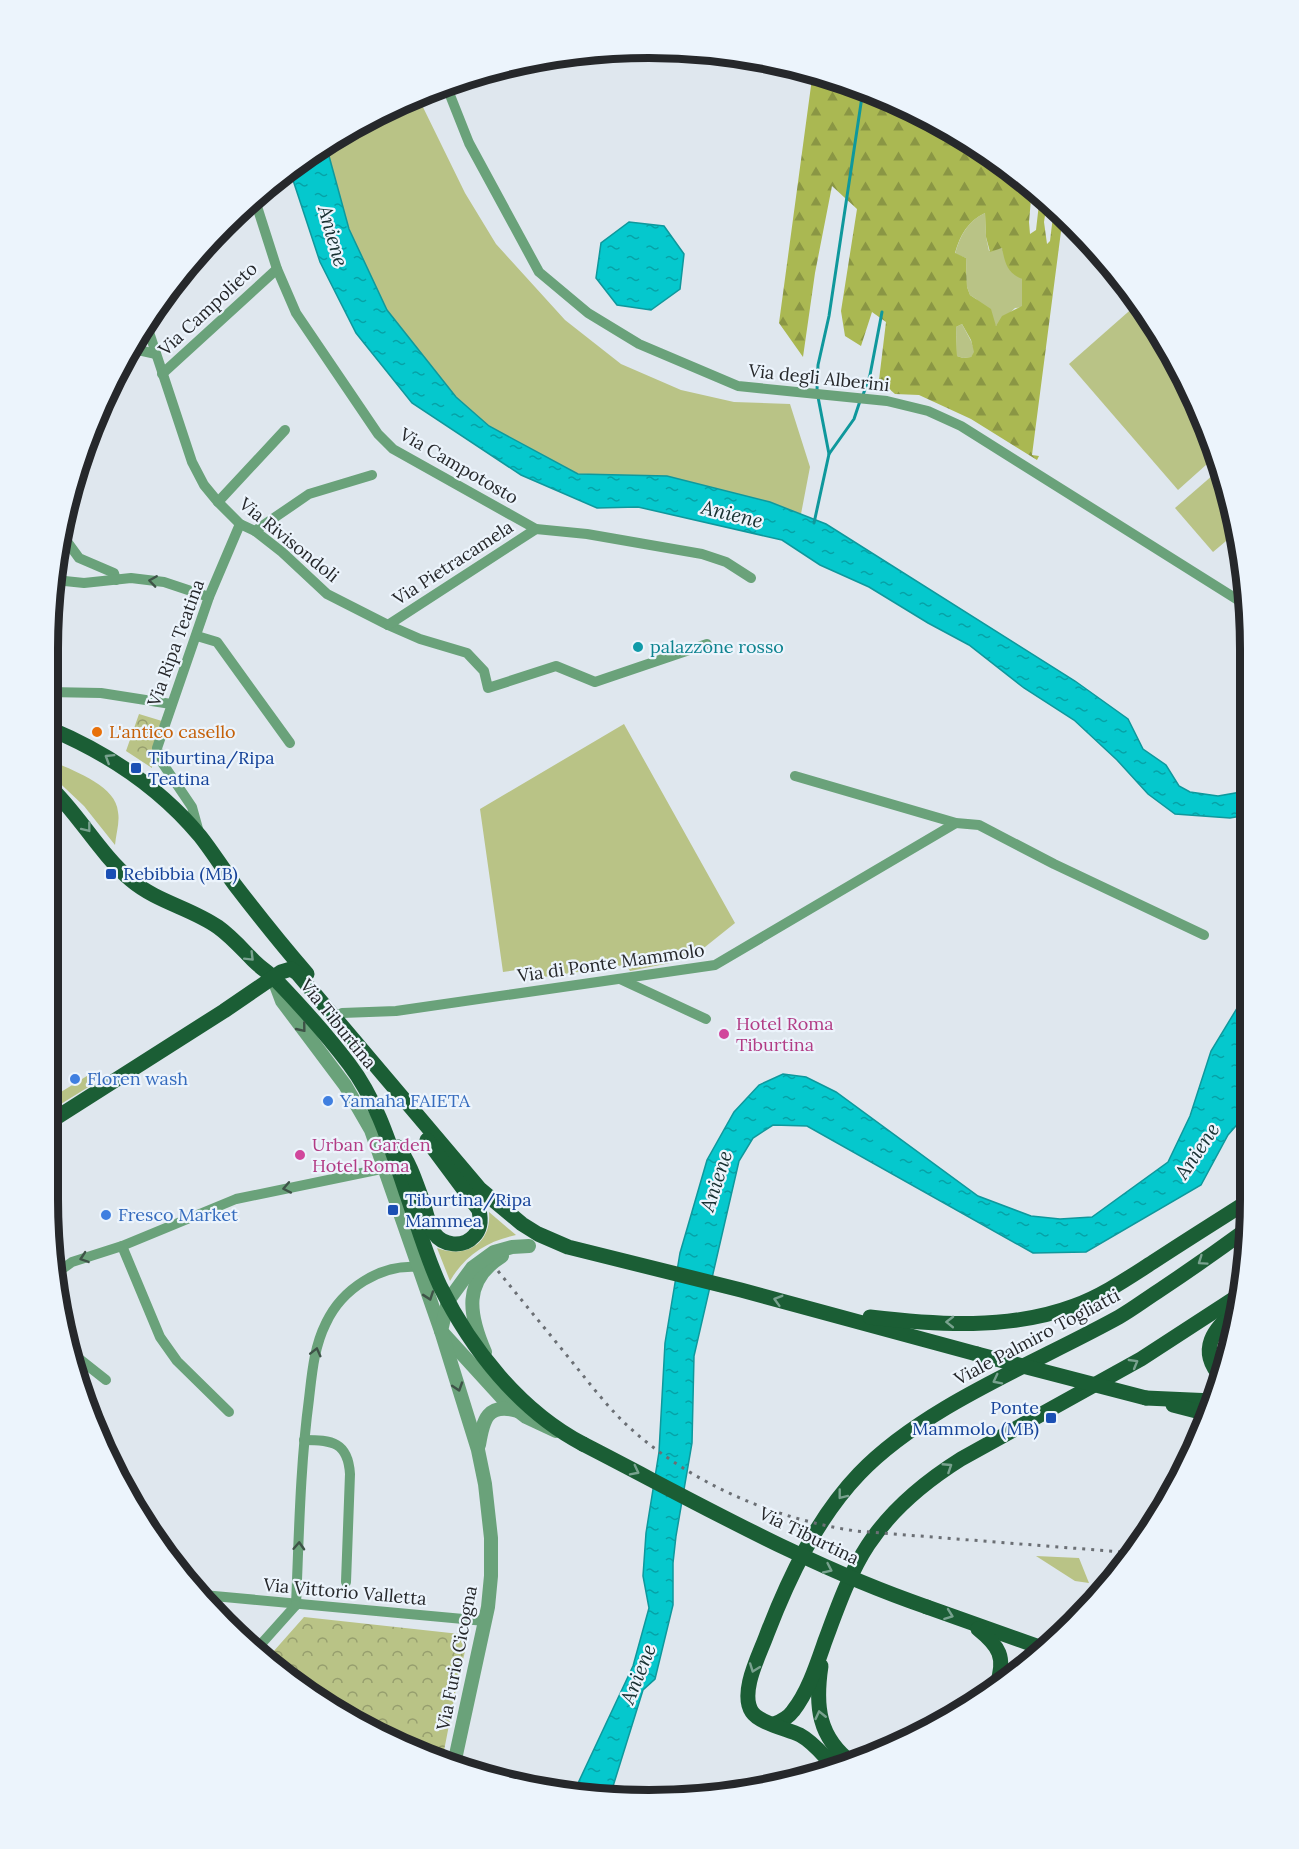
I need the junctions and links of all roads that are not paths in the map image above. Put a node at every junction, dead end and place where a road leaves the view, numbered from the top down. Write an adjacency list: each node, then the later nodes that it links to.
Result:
1 (449, 94): 19 (street, Via degli Alberini)
2 (257, 208): 3 (street, Via Campotosto)
3 (277, 269): 7 (street, Via Campolieto); 12 (street, Via Campotosto)
4 (150, 335): 6 (street, Via Rivisondoli)
5 (140, 350): 6 (street)
6 (156, 354): 7 (street, Via Rivisondoli)
7 (162, 374): 10 (street, Via Rivisondoli)
8 (285, 430): 10 (street)
9 (372, 475): 13 (street)
10 (218, 502): 11 (street, Via Rivisondoli)
11 (240, 524): 13 (street, Via Rivisondoli); 18 (street, Via Ripa Teatina)
12 (536, 529): 15 (street, Via Campotosto); 20 (street, Via Pietracamela)
13 (255, 531): 20 (street, Via Rivisondoli)
14 (68, 544): 16 (street)
15 (751, 578)
16 (116, 580): 17 (street); 18 (street, one-way to 16)
17 (63, 581)
18 (209, 597): 21 (street, Via Ripa Teatina)
19 (1238, 600)
20 (388, 625): 22 (street, Via Rivisondoli)
21 (197, 636): 24 (street, Via Ripa Teatina); 26 (street)
22 (707, 644)
23 (59, 692): 24 (street)
24 (171, 704): 30 (street, Via Ripa Teatina)
25 (59, 733): 30 (main road, Via Tiburtina, one-way to 25)
26 (290, 743)
27 (795, 776): 29 (street)
28 (59, 796): 32 (main road, Via Tiburtina, one-way to 32)
29 (956, 823): 31 (street); 33 (street, Via di Ponte Mammolo)
30 (200, 837): 34 (main road, Via Tiburtina)
31 (1204, 935)
32 (273, 977): 36 (main road, Via Tiburtina); 38 (main road); 39 (main road, Via Tiburtina); 40 (street, Via Tiburtina, one-way to 40)
33 (620, 979): 34 (street, Via di Ponte Mammolo); 35 (street)
34 (342, 1013): 36 (main road, Via Tiburtina)
35 (706, 1019)
36 (358, 1044): 37 (main road, Via Tiburtina)
37 (391, 1082): 39 (main road); 45 (main road, Via Tiburtina)
38 (59, 1116)
39 (386, 1133): 49 (main road, Via Tiburtina)
40 (386, 1168): 43 (street, one-way to 43); 46 (street, Via Tiburtina)
41 (1240, 1206): 50 (main road, one-way to 50)
42 (1239, 1235): 74 (main road, Viale Palmiro Togliatti, one-way to 74)
43 (122, 1246): 47 (street, one-way to 47); 60 (street)
44 (529, 1246): 45 (street); 49 (street); 54 (street)
45 (568, 1247): 50 (main road, Via Tiburtina, one-way to 45)
46 (418, 1267): 52 (street, Via Tiburtina, one-way to 52); 63 (street, one-way to 46)
47 (63, 1268)
48 (1231, 1300): 70 (main road, one-way to 48)
49 (448, 1301): 52 (street); 54 (main road, Via Tiburtina)
50 (813, 1310): 57 (main road, bridge)
51 (1229, 1317): 55 (main road)
52 (441, 1331): 59 (street, Via Tiburtina); 64 (street, Via Furio Cicogna, one-way to 64)
53 (82, 1361): 56 (street)
54 (490, 1363): 62 (main road, Via Tiburtina)
55 (1215, 1368)
56 (105, 1380)
57 (1146, 1398): 58 (main road); 61 (main road)
58 (1205, 1401)
59 (518, 1411): 62 (street, Via Tiburtina); 64 (street, Via Furio Cicogna)
60 (229, 1412)
61 (1201, 1412)
62 (564, 1433): 69 (main road, Via Tiburtina, one-way to 69, bridge)
63 (304, 1440): 65 (street); 67 (street, one-way to 63)
64 (478, 1450): 68 (street, Via Furio Cicogna)
65 (346, 1582)
66 (212, 1596): 67 (street, Via Vittorio Valletta)
67 (296, 1605): 68 (street, Via Vittorio Valletta); 71 (street)
68 (485, 1621): 75 (street, Via Furio Cicogna)
69 (971, 1623): 72 (main road, Via Tiburtina); 73 (main road)
70 (825, 1641): 74 (main road); 76 (main road, one-way to 70)
71 (261, 1645)
72 (1037, 1646)
73 (999, 1676)
74 (774, 1724): 77 (main road)
75 (455, 1757)
76 (846, 1757)
77 (830, 1762)

